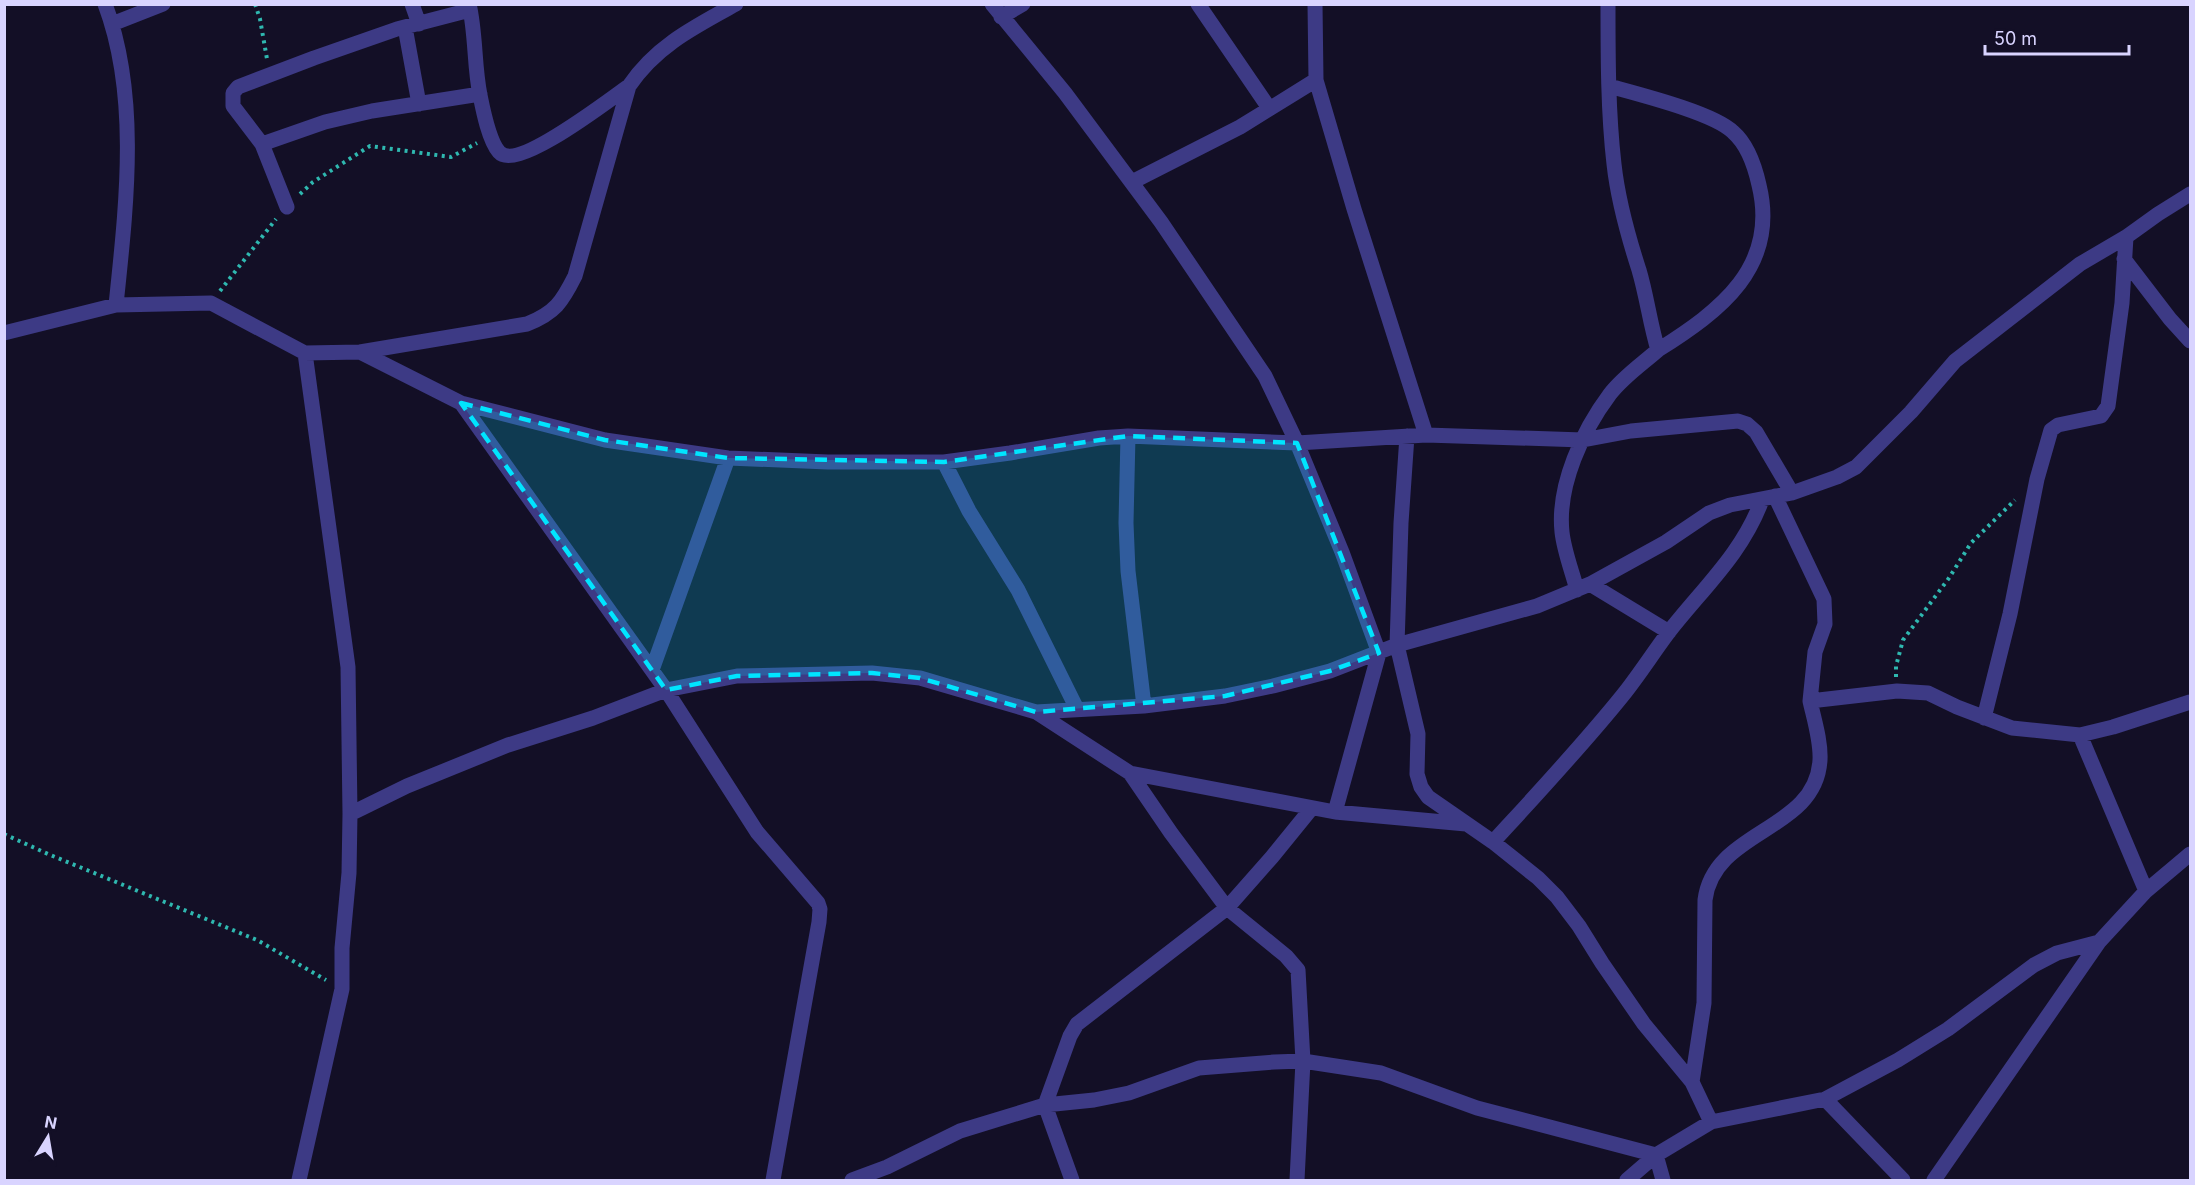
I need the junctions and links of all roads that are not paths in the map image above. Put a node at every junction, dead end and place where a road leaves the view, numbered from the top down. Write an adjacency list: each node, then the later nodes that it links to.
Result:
1 (105, 4): 11 (street)
2 (163, 4): 11 (street)
3 (412, 4): 12 (street)
4 (736, 4): 14 (street)
5 (1023, 4): 10 (street)
6 (1198, 4): 18 (street)
7 (1315, 4): 13 (street)
8 (1608, 4): 15 (street)
9 (469, 8): 12 (street); 16 (street)
10 (997, 11): 20 (street)
11 (112, 24): 25 (street)
12 (412, 25): 17 (street); 19 (street)
13 (1316, 80): 18 (street); 32 (street)
14 (629, 86): 16 (street); 30 (street)
15 (1609, 86): 28 (street); 28 (street)
16 (480, 94): 17 (street)
17 (419, 104): 19 (street)
18 (1269, 108): 20 (street)
19 (262, 144): 22 (street)
20 (1132, 182): 36 (street)
21 (2189, 197): 23 (street)
22 (287, 207)
23 (2126, 237): 24 (street); 39 (street)
24 (2124, 259): 27 (street); 52 (street)
25 (116, 305): 26 (street); 29 (street)
26 (4, 333)
27 (2190, 341)
28 (1658, 350): 35 (street)
29 (305, 352): 30 (street); 57 (street)
30 (360, 352): 31 (street)
31 (460, 403): 37 (street); 45 (street)
32 (1426, 435): 34 (street); 35 (street)
33 (1128, 436): 36 (street); 38 (street); 49 (street)
34 (1407, 436): 36 (street); 43 (street)
35 (1583, 440): 39 (street); 41 (street)
36 (1297, 443): 44 (street)
37 (728, 458): 38 (street); 45 (street)
38 (944, 462): 50 (street)
39 (1792, 493): 40 (street)
40 (1769, 498): 41 (street); 42 (street); 47 (street)
41 (1584, 587): 42 (street); 43 (street)
42 (1669, 632): 59 (street)
43 (1398, 645): 44 (street); 58 (street)
44 (1378, 653): 49 (street); 56 (street)
45 (652, 670): 46 (street)
46 (666, 690): 51 (street); 57 (street); 71 (street)
47 (1810, 701): 52 (street); 65 (street)
48 (2190, 702): 53 (street)
49 (1144, 706): 50 (street)
50 (1077, 709): 51 (street)
51 (1036, 712): 54 (street)
52 (1984, 718): 53 (street)
53 (2080, 735): 61 (street)
54 (1130, 773): 55 (street); 62 (street)
55 (1311, 809): 56 (street); 62 (street)
56 (1335, 812): 58 (street)
57 (350, 814): 70 (street)
58 (1467, 824): 59 (street)
59 (1493, 842): 65 (street)
60 (2190, 854): 61 (street)
61 (2146, 891): 63 (street)
62 (1227, 908): 64 (street); 67 (street)
63 (2099, 942): 66 (street); 78 (street)
64 (1303, 1061): 67 (street); 69 (street); 74 (street)
65 (1692, 1082): 68 (street)
66 (1824, 1099): 68 (street); 77 (street)
67 (1045, 1105): 72 (street); 73 (street)
68 (1711, 1122): 69 (street)
69 (1656, 1155): 75 (street); 76 (street)
70 (299, 1180)
71 (773, 1180)
72 (852, 1180)
73 (1072, 1180)
74 (1297, 1180)
75 (1627, 1180)
76 (1663, 1180)
77 (1903, 1180)
78 (1934, 1180)

